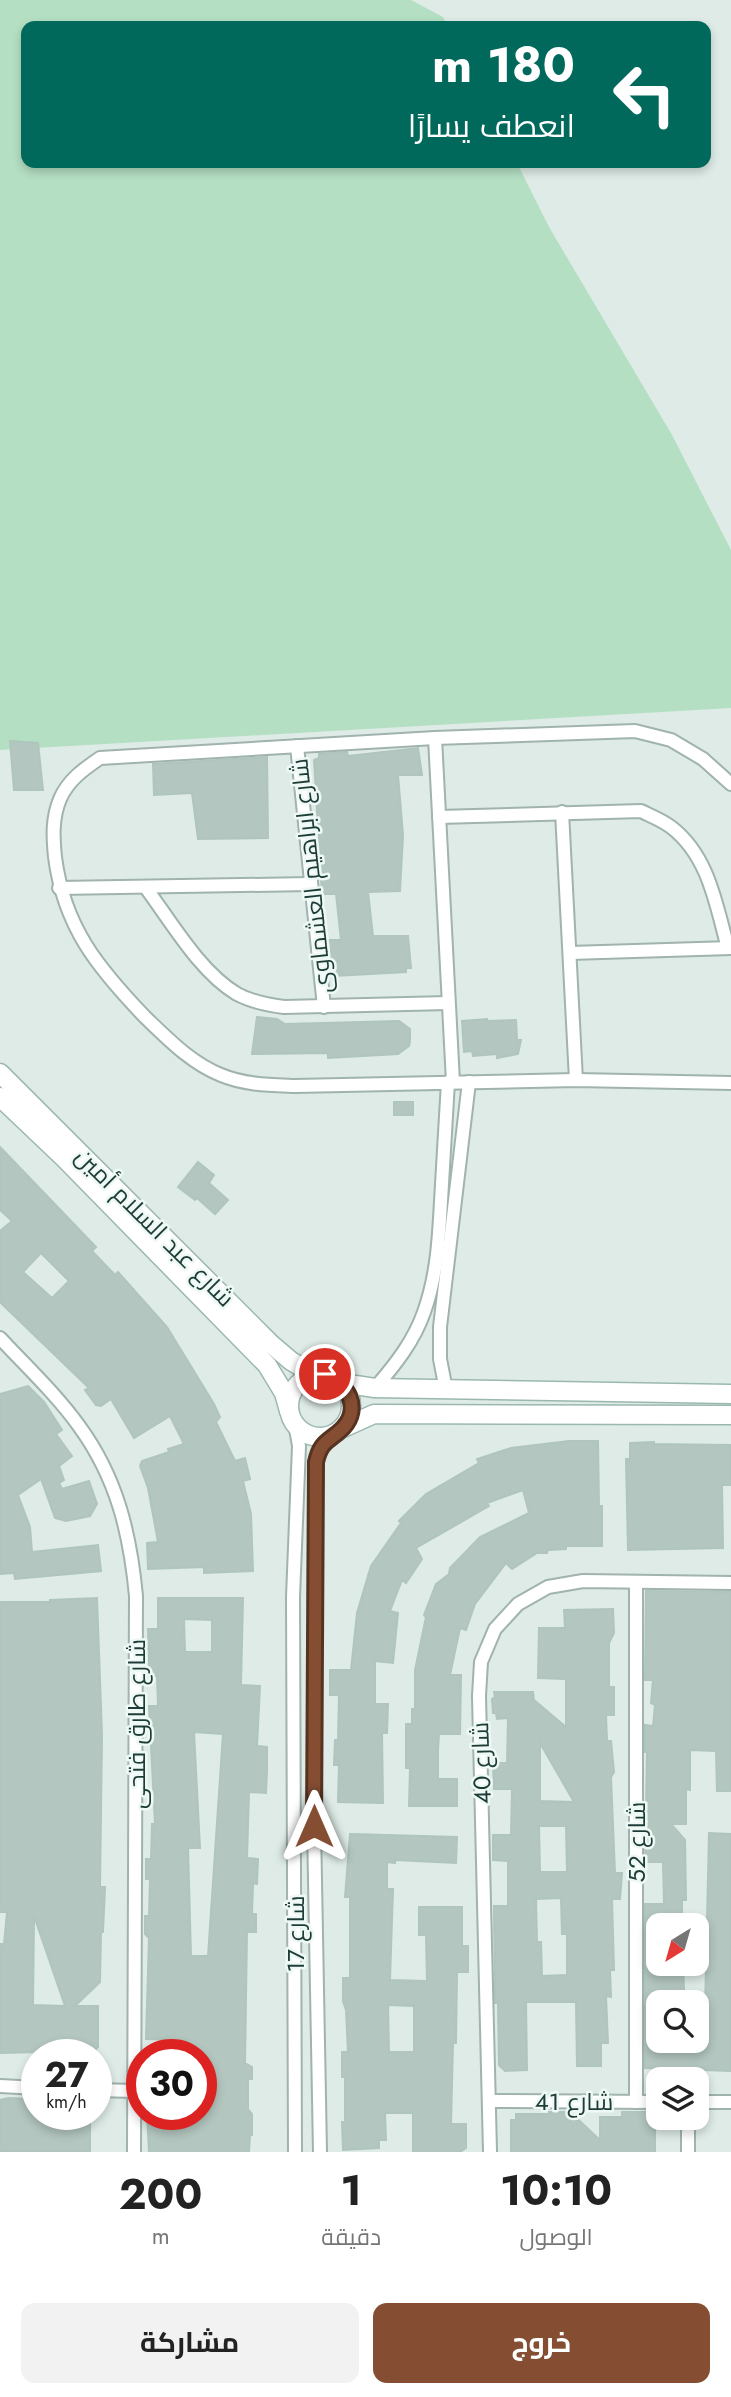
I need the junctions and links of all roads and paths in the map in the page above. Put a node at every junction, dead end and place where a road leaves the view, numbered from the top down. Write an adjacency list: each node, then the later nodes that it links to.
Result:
1 (435, 738): 2 (street); 3 (street); 5 (street)
2 (297, 746): 6 (street, شارع ابراهيم العشماوى); 7 (street)
3 (731, 783)
4 (562, 812): 5 (street); 9 (street); 10 (street)
5 (439, 817): 11 (street)
6 (312, 884): 8 (street); 12 (street, شارع ابراهيم العشماوى)
7 (60, 888): 8 (street); 15 (street)
8 (146, 888): 12 (street)
9 (729, 948): 10 (street)
10 (570, 953): 14 (street)
11 (449, 1003): 12 (street); 15 (street)
12 (324, 1007)
13 (0, 1073): 19 (street, شارع عبد السلام أمين)
14 (576, 1080): 16 (street); 17 (street)
15 (450, 1082): 16 (street); 20 (street)
16 (468, 1082): 20 (street)
17 (731, 1083)
18 (0, 1097): 19 (street, شارع عبد السلام أمين)
19 (69, 1152): 22 (street, شارع عبد السلام أمين); 30 (street, شارع عبد السلام أمين)
20 (443, 1255): 24 (street); 25 (street)
21 (0, 1338): 34 (street, شارع طارق فتحى)
22 (315, 1375): 23 (street); 30 (street)
23 (342, 1383): 24 (street); 31 (street)
24 (375, 1388): 25 (street)
25 (446, 1390): 26 (street)
26 (696, 1394): 27 (street); 28 (street)
27 (731, 1394)
28 (696, 1414): 29 (street); 31 (street)
29 (731, 1415)
30 (292, 1417): 31 (street); 45 (street, شارع 17)
31 (339, 1431): 46 (street, شارع 17)
32 (636, 1582): 33 (street, شارع 40); 37 (street, شارع 40); 38 (street, شارع 52)
33 (731, 1583)
34 (135, 2039)
35 (0, 2086): 36 (street)
36 (21, 2087)
37 (489, 2101): 38 (street, شارع 41); 47 (street, شارع 40)
38 (636, 2102): 39 (street, شارع 41)
39 (646, 2102)
40 (709, 2102): 41 (street)
41 (731, 2102)
42 (134, 2130): 44 (street, شارع طارق فتحى)
43 (688, 2130): 48 (street)
44 (134, 2152)
45 (295, 2152)
46 (320, 2152)
47 (490, 2152)
48 (688, 2152)

